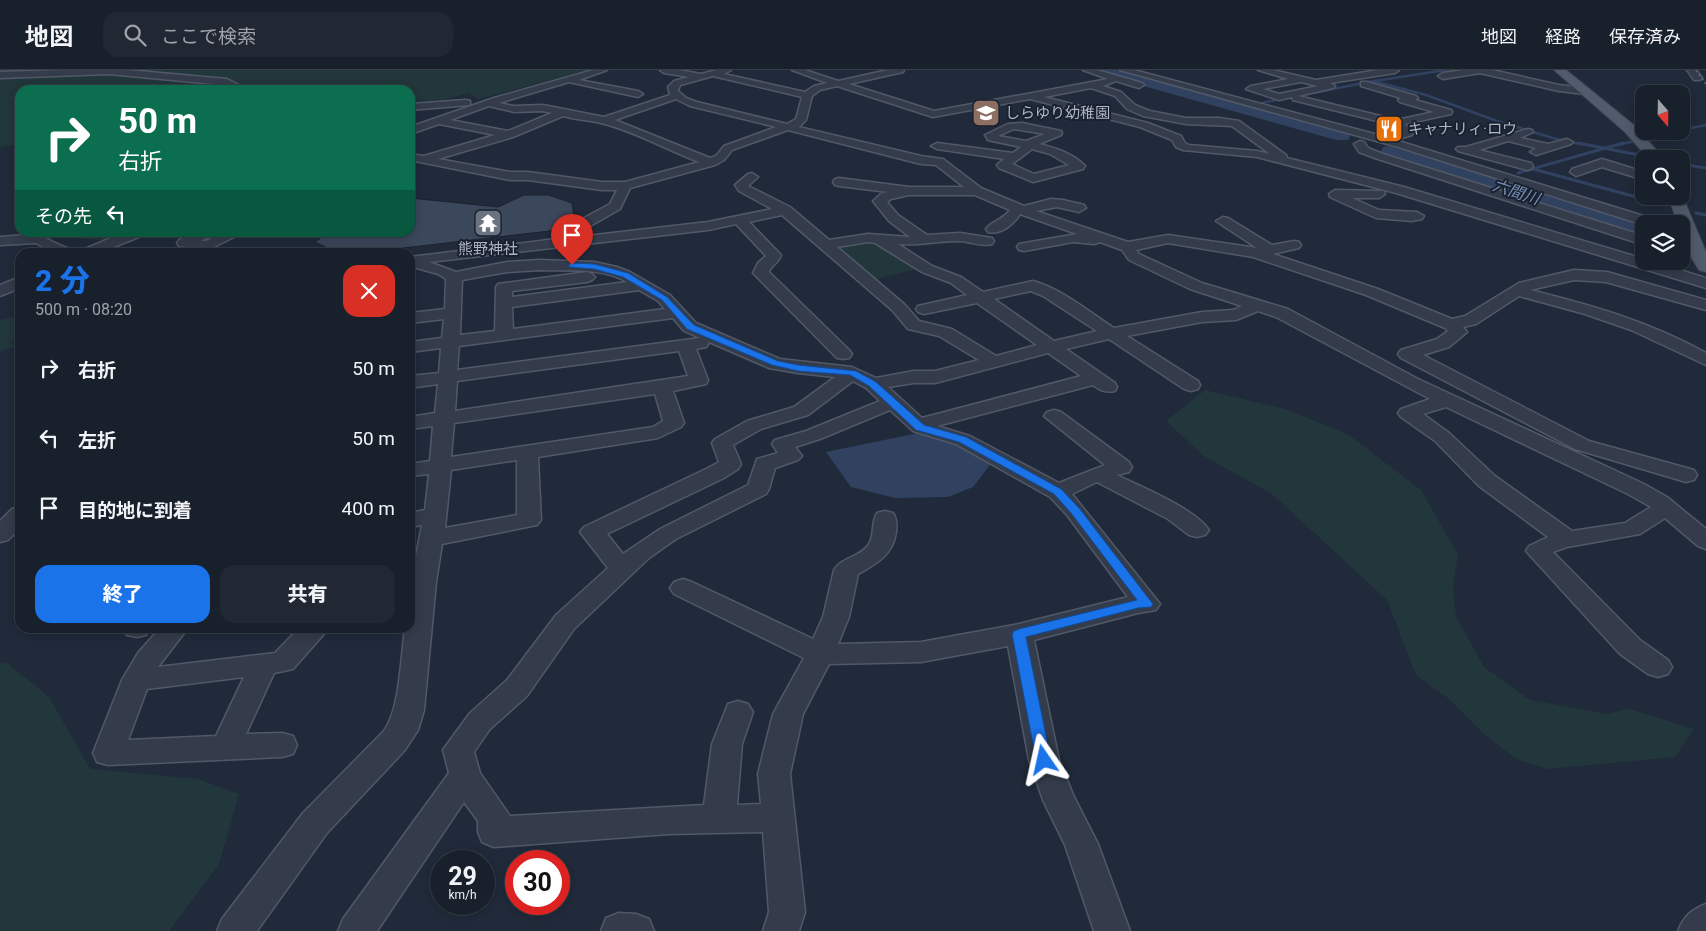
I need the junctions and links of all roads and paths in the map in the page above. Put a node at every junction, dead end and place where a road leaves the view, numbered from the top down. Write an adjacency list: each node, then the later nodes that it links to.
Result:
1 (603, 70): 25 (street)
2 (664, 70): 20 (street)
3 (727, 70): 14 (street)
4 (796, 70): 17 (street)
5 (864, 70): 17 (street)
6 (900, 70): 17 (street)
7 (1087, 70): 22 (street)
8 (1124, 70): 54 (street)
9 (1262, 70): 18 (street)
10 (1395, 70): 24 (street)
11 (1480, 70): 15 (street); 19 (street)
12 (1559, 70): 33 (main road)
13 (1691, 70): 23 (street)
14 (714, 74): 20 (street); 36 (street)
15 (1495, 74): 21 (street); 26 (street)
16 (0, 75): 30 (street)
17 (836, 75): 36 (street); 38 (street)
18 (1300, 75): 24 (street); 28 (street); 28 (street)
19 (1443, 76)
20 (701, 77): 37 (street)
21 (1510, 77): 27 (street); 33 (street)
22 (1106, 78): 29 (street); 31 (street)
23 (1697, 78)
24 (1339, 79): 28 (street)
25 (568, 80): 35 (street); 39 (street)
26 (1455, 80)
27 (1485, 81)
28 (1314, 82)
29 (1090, 84): 38 (street); 67 (street)
30 (233, 85)
31 (1145, 87)
32 (1359, 90): 34 (street); 41 (street); 48 (street)
33 (1584, 91): 62 (main road)
34 (1337, 92): 40 (street); 40 (street)
35 (638, 94)
36 (807, 94): 49 (street)
37 (676, 96): 46 (street); 49 (street)
38 (1030, 96): 67 (street)
39 (493, 101): 42 (street); 44 (street); 47 (street)
40 (1315, 102): 41 (street)
41 (1331, 106): 45 (street)
42 (415, 107)
43 (1388, 110): 45 (street)
44 (562, 113): 46 (street); 52 (street)
45 (1364, 115): 48 (street)
46 (605, 120): 70 (street)
47 (438, 121): 50 (street); 52 (street)
48 (1396, 123): 54 (street)
49 (788, 126): 66 (street); 70 (street)
50 (415, 129)
51 (1528, 132): 53 (street)
52 (509, 135): 68 (street)
53 (1507, 138): 60 (street); 61 (street)
54 (1377, 140): 57 (street); 86 (street); 91 (street)
55 (1344, 142): 57 (street)
56 (1568, 142): 60 (street)
57 (1360, 144): 75 (street)
58 (1447, 145): 61 (street)
59 (1029, 146): 59 (street); 63 (street); 74 (street)
60 (1549, 148): 61 (street)
61 (1466, 150)
62 (1650, 150)
63 (1015, 157): 66 (street); 74 (street)
64 (415, 160): 68 (street)
65 (1590, 160): 69 (street)
66 (939, 162): 78 (street)
67 (1289, 162): 80 (street)
68 (423, 164): 77 (street)
69 (1602, 164): 71 (street); 72 (street)
70 (713, 165): 77 (street)
71 (1576, 172)
72 (1635, 173)
73 (736, 175): 84 (street)
74 (1033, 178): 79 (street)
75 (1450, 179): 80 (street); 83 (street)
76 (839, 182): 81 (street)
77 (625, 186): 100 (street)
78 (977, 190): 81 (street); 85 (street)
79 (1057, 190)
80 (1400, 190): 87 (street); 90 (street)
81 (909, 191): 97 (street)
82 (1079, 208): 85 (street)
83 (1540, 208): 90 (street); 94 (street)
84 (784, 210): 88 (street); 101 (street)
85 (1020, 210): 97 (street); 98 (street)
86 (1648, 215)
87 (1418, 216)
88 (740, 220): 100 (street); 139 (street)
89 (1223, 221): 108 (street)
90 (1501, 221): 116 (street)
91 (1635, 222)
92 (1246, 225): 108 (street)
93 (127, 237): 105 (street)
94 (1635, 238)
95 (208, 239): 106 (street)
96 (879, 239): 97 (street); 101 (street); 121 (street)
97 (929, 240): 109 (street)
98 (1110, 241): 103 (street); 107 (street)
99 (4, 242): 104 (street)
100 (543, 243): 111 (street)
101 (824, 245): 138 (street)
102 (1690, 245): 112 (main road)
103 (1127, 247): 108 (street); 124 (street)
104 (52, 248)
105 (100, 248)
106 (198, 248)
107 (1024, 248)
108 (1263, 251): 129 (street)
109 (968, 252)
110 (1690, 254): 112 (street)
111 (415, 259)
112 (1702, 260)
113 (415, 262): 115 (street)
114 (620, 273): 115 (street); 118 (street); 122 (street)
115 (454, 278): 126 (street)
116 (1706, 283)
117 (15, 284): 119 (street)
118 (643, 285): 122 (street); 127 (street)
119 (0, 290)
120 (1516, 290): 123 (street); 129 (street); 137 (street)
121 (981, 297): 125 (street); 130 (street); 136 (street)
122 (504, 303): 131 (street)
123 (1706, 304)
124 (1256, 305): 130 (street); 145 (street)
125 (924, 309)
126 (453, 313): 128 (street); 133 (street)
127 (677, 313): 131 (street); 132 (street)
128 (415, 317)
129 (1451, 324): 154 (street)
130 (1113, 334): 136 (street); 143 (street)
131 (504, 335): 133 (street)
132 (721, 339): 134 (street); 139 (street)
133 (451, 342): 135 (street); 140 (street)
134 (686, 345): 140 (street); 144 (street)
135 (415, 346)
136 (1051, 347): 138 (street); 150 (street)
137 (1706, 360)
138 (992, 361): 142 (street)
139 (848, 364): 142 (street); 166 (street)
140 (447, 377): 141 (street); 148 (street)
141 (415, 381)
142 (873, 384): 146 (street)
143 (1191, 385)
144 (662, 387): 148 (street); 151 (street)
145 (1447, 400): 156 (street); 164 (street)
146 (894, 402): 150 (street); 166 (street)
147 (1054, 416): 155 (street)
148 (444, 418): 149 (street); 152 (street)
149 (415, 422)
150 (917, 425): 157 (street)
151 (527, 452): 152 (street); 161 (street)
152 (439, 466): 153 (street); 161 (street)
153 (415, 469)
154 (1696, 473): 156 (street)
155 (1098, 474): 157 (street); 162 (street)
156 (1636, 489): 158 (street)
157 (1058, 492): 172 (street)
158 (1667, 509): 164 (street); 165 (street)
159 (886, 518): 173 (street)
160 (15, 519): 163 (street)
161 (426, 524): 168 (street)
162 (1197, 530)
163 (0, 535)
164 (1568, 540): 175 (street)
165 (1706, 541)
166 (622, 568): 180 (street)
167 (683, 588): 173 (street)
168 (415, 613)
169 (171, 633): 176 (street)
170 (309, 633): 174 (street)
171 (414, 633): 183 (street)
172 (1019, 634): 173 (street); 186 (street)
173 (820, 654): 181 (street)
174 (264, 664): 176 (street); 179 (street)
175 (1658, 667)
176 (136, 680): 179 (street)
177 (738, 712): 182 (street)
178 (282, 745): 179 (street)
179 (224, 748)
180 (466, 775): 182 (street); 184 (street)
181 (778, 818): 182 (street); 185 (street)
182 (719, 819)
183 (235, 931)
184 (356, 931)
185 (781, 931)
186 (1112, 931)

